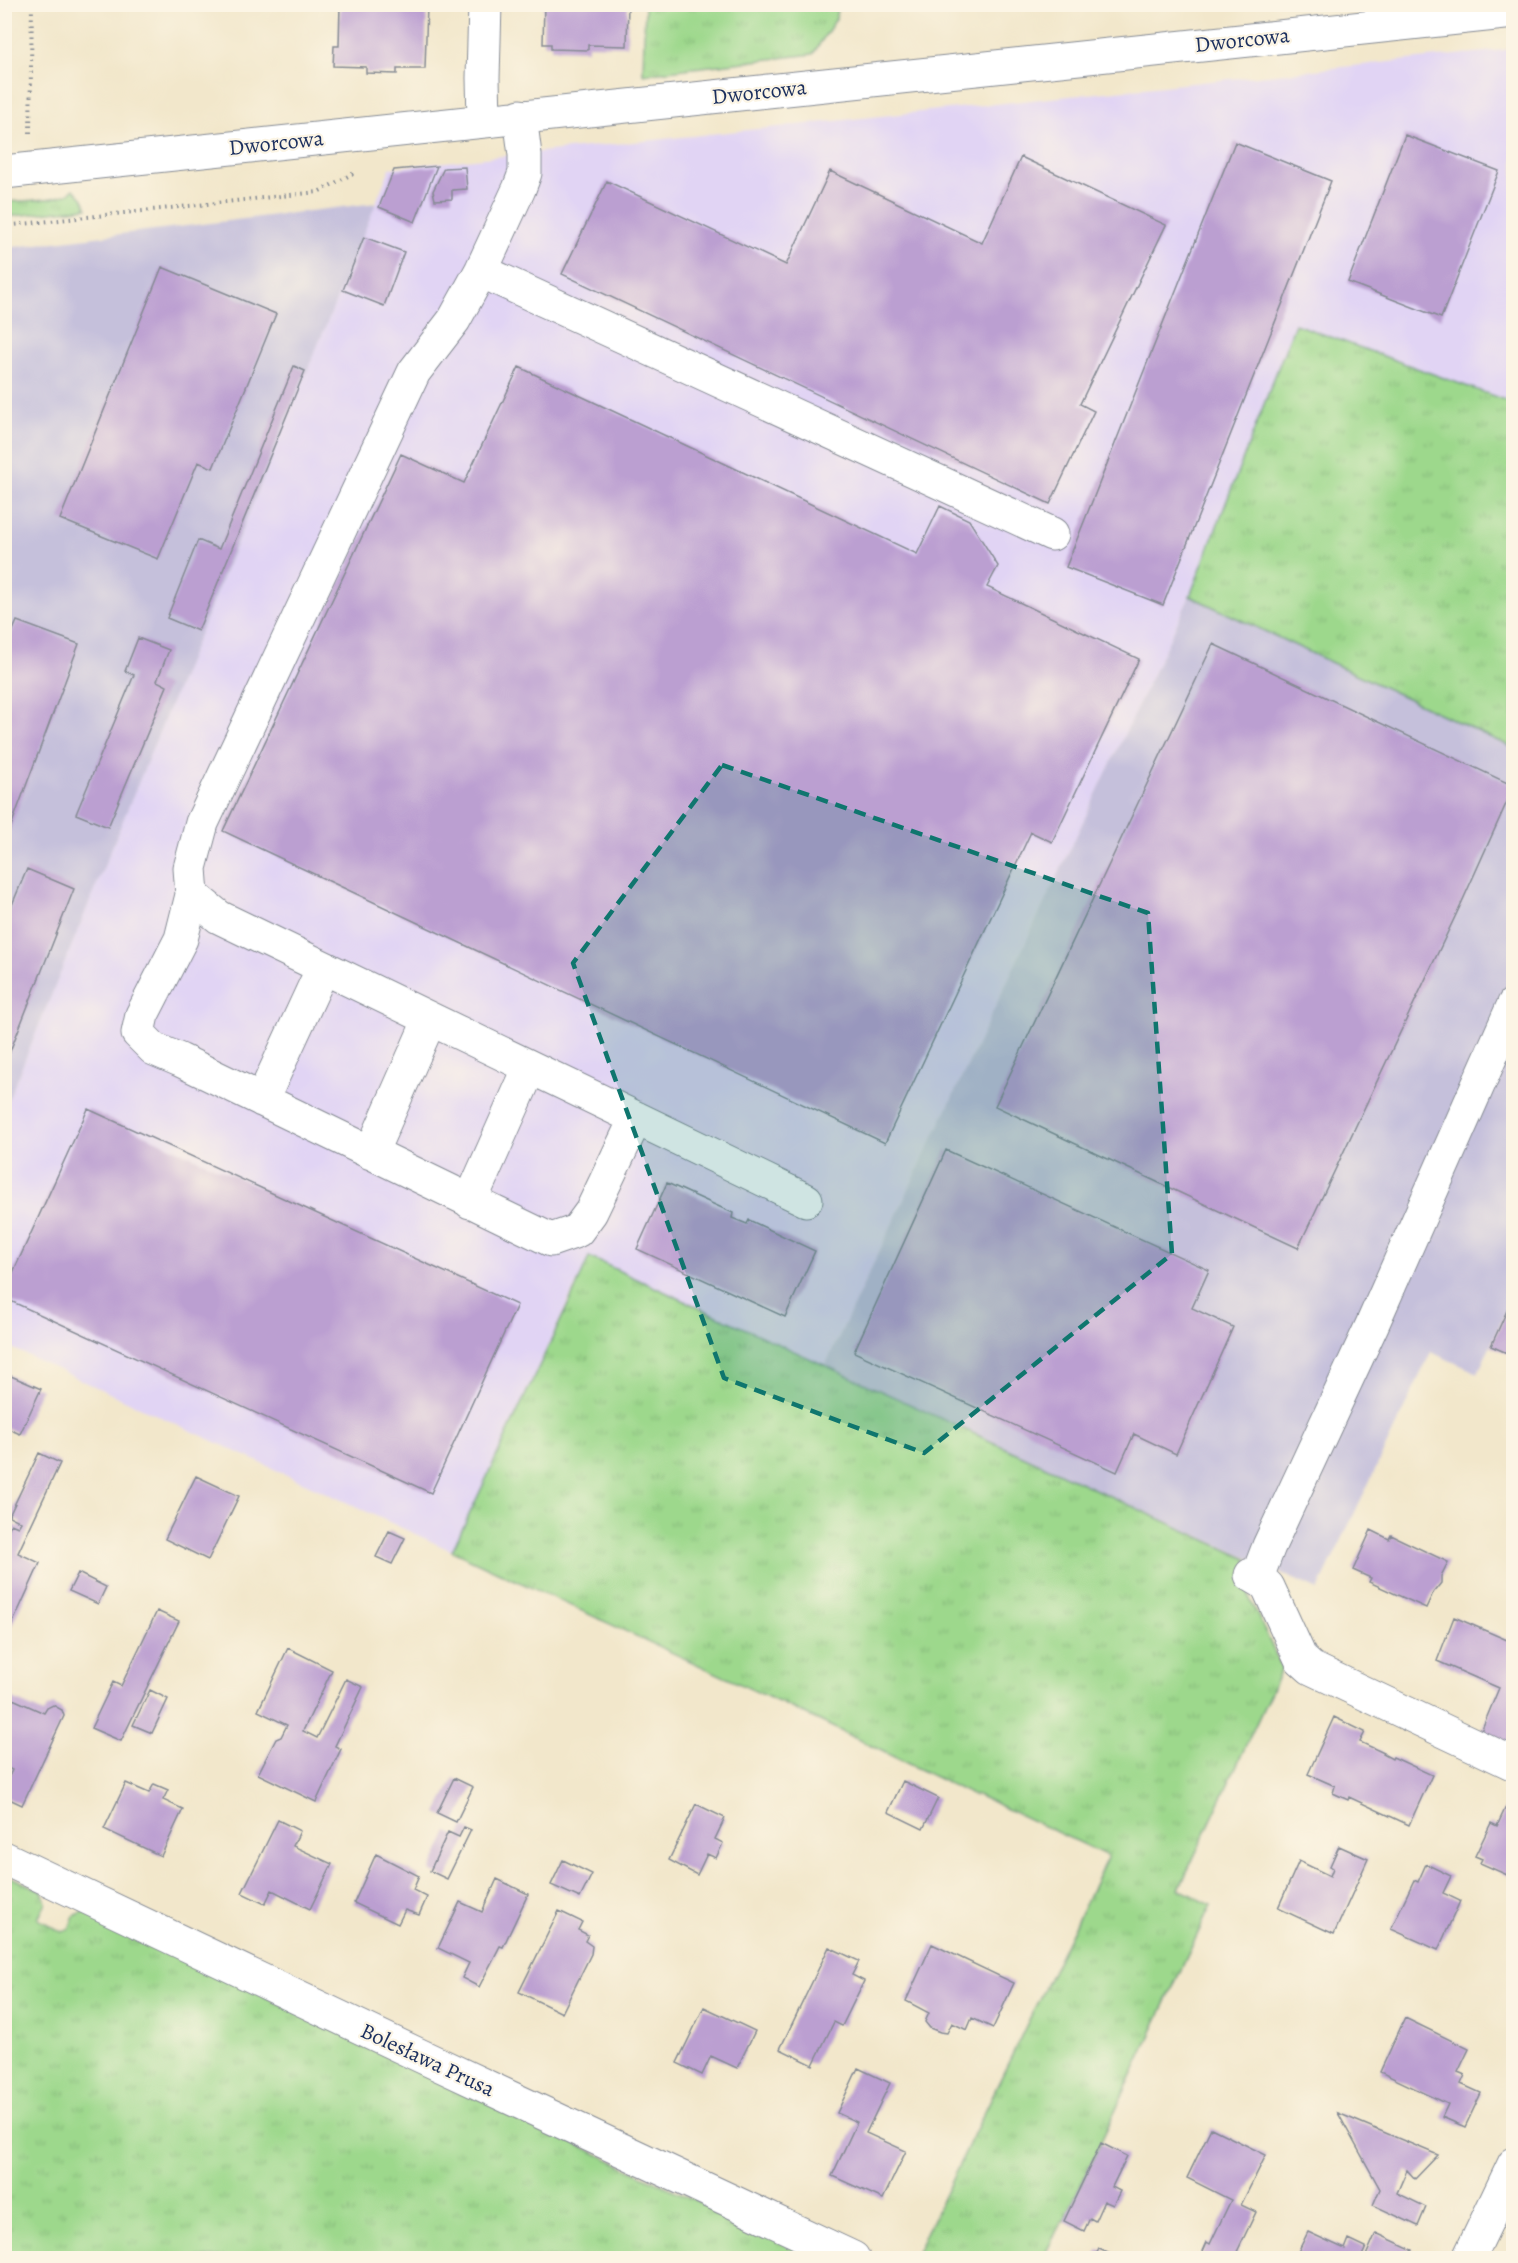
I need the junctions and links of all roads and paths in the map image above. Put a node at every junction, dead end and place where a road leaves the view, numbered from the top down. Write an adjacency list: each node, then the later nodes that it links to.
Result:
1 (32, 4): 7 (path)
2 (485, 4): 6 (street)
3 (1514, 12): 4 (street, Dworcowa)
4 (1397, 14): 5 (street, Dworcowa)
5 (520, 116): 6 (street, Dworcowa); 8 (street)
6 (484, 120): 7 (street, Dworcowa)
7 (18, 170)
8 (481, 271): 9 (street); 10 (street)
9 (1052, 534)
10 (192, 895): 11 (street); 15 (street)
11 (323, 968): 13 (street); 15 (street)
12 (1514, 1004): 20 (street)
13 (430, 1019): 14 (street); 17 (street)
14 (530, 1067): 16 (street); 19 (street)
15 (261, 1100): 17 (street)
16 (636, 1118): 18 (street); 19 (street)
17 (371, 1153): 19 (street)
18 (806, 1200)
19 (470, 1202)
20 (1514, 1764)
21 (4, 1858): 23 (street, Bolesława Prusa)
22 (1514, 2164): 24 (street)
23 (852, 2259)
24 (1469, 2259)

